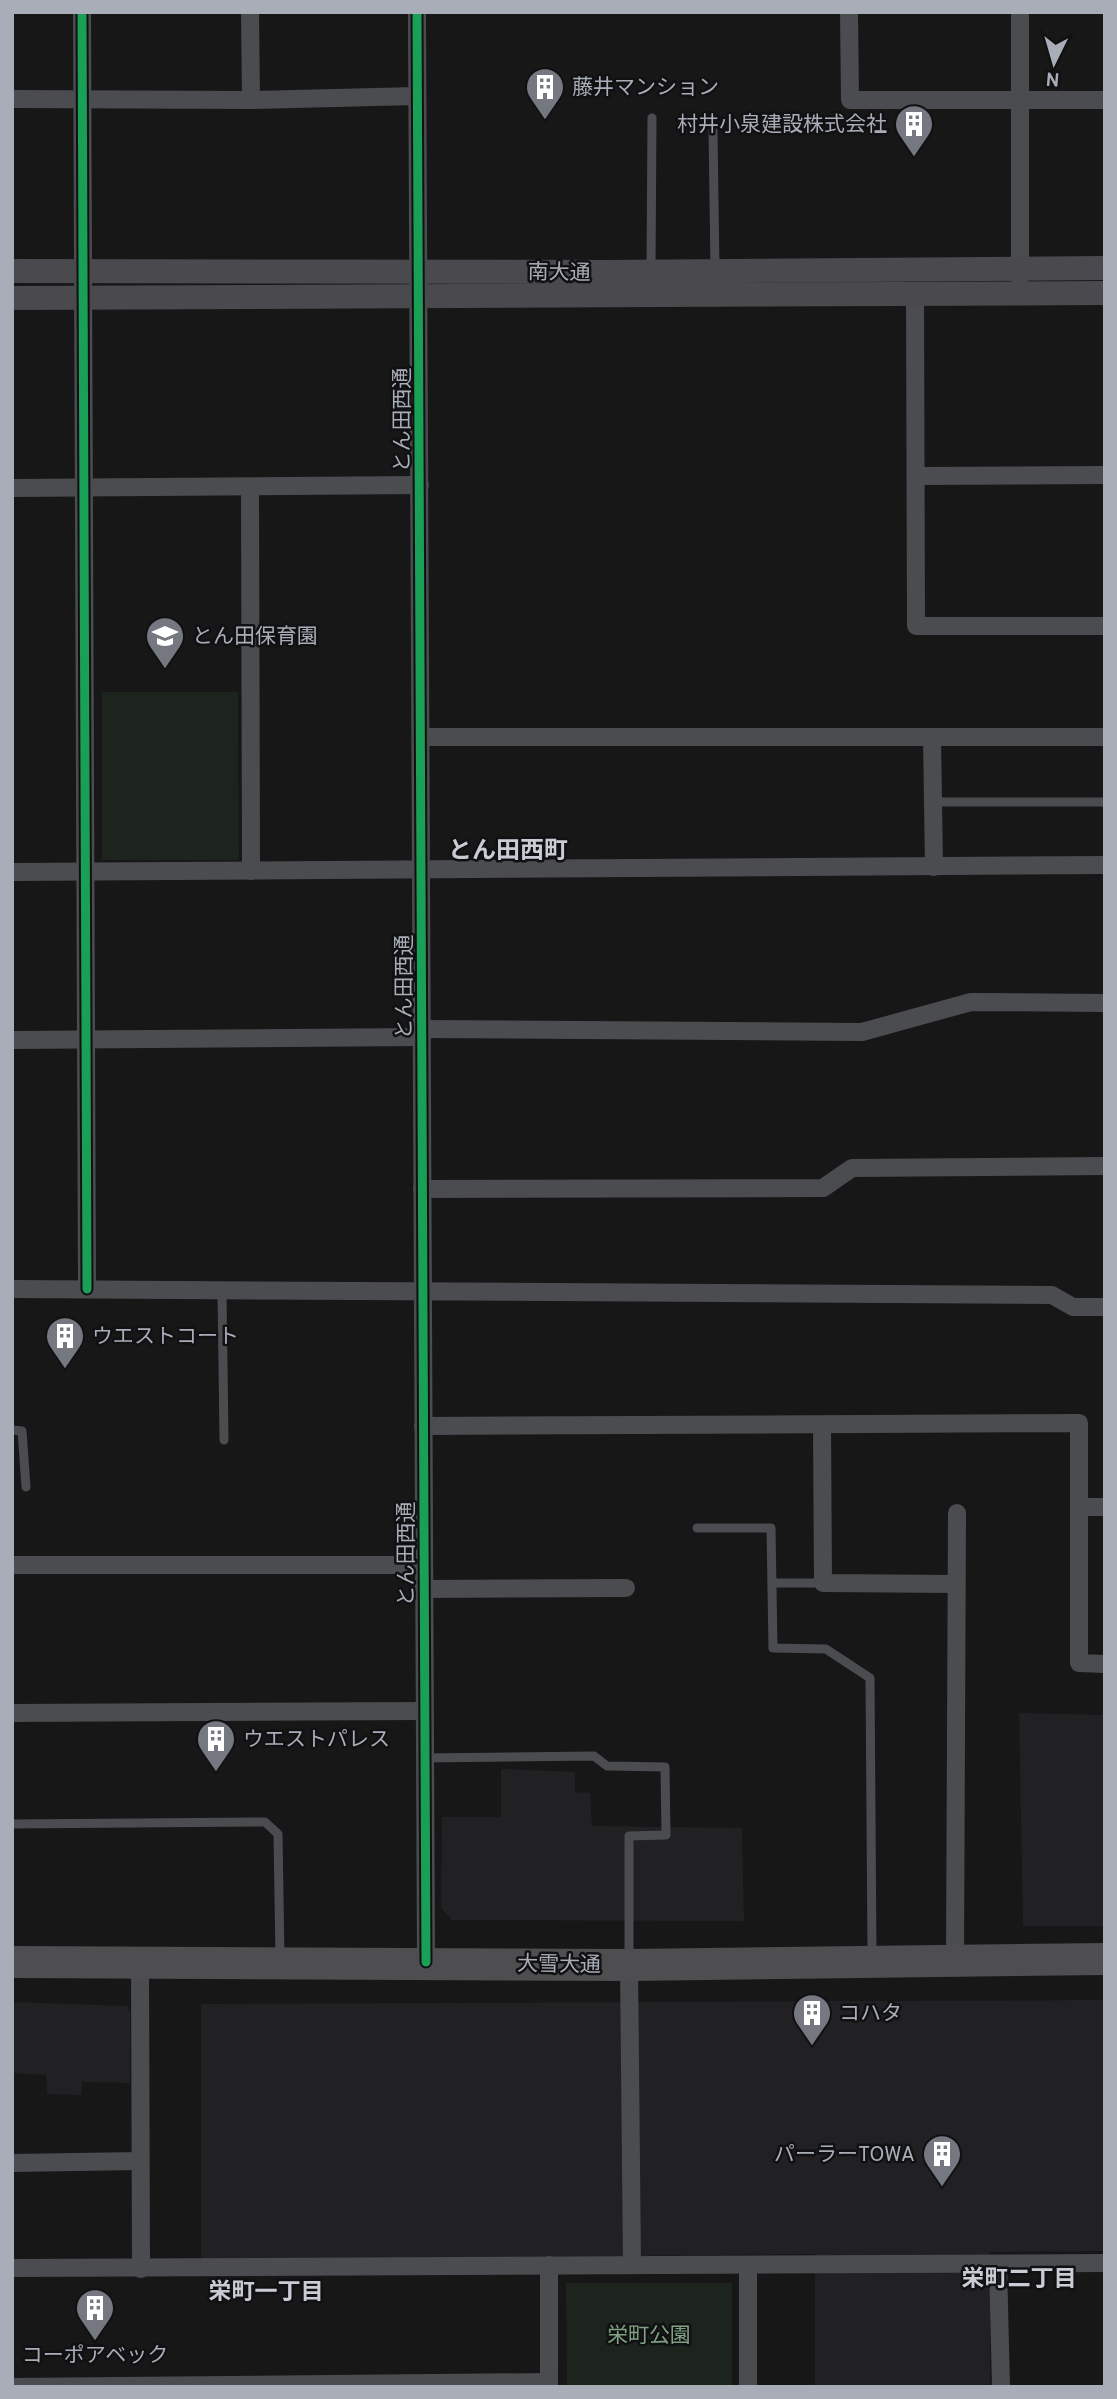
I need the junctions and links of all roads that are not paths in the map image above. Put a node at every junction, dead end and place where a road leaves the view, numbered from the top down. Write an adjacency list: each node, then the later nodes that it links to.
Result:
1 (82, 12): 8 (street)
2 (250, 12): 9 (street)
3 (416, 12): 6 (street, とん田西通)
4 (849, 12): 10 (street)
5 (1020, 12): 10 (street)
6 (416, 96): 9 (street); 17 (street, とん田西通)
7 (12, 99): 8 (street)
8 (81, 99): 9 (street); 16 (street)
9 (251, 100)
10 (1019, 100): 11 (street); 14 (street)
11 (1105, 100)
12 (652, 118): 20 (lane)
13 (713, 130): 19 (lane)
14 (1020, 267): 15 (street, 南大通); 19 (street, 南大通); 21 (street)
15 (1105, 268)
16 (82, 270): 17 (street, 南大通); 18 (street, 南大通); 26 (street)
17 (419, 270): 20 (street, 南大通); 24 (street, とん田西通)
18 (12, 271)
19 (715, 271): 20 (street, 南大通)
20 (651, 272)
21 (1021, 293): 22 (street, 南大通); 23 (street, 南大通)
22 (1105, 293)
23 (915, 295): 24 (street, 南大通); 28 (street)
24 (419, 297): 26 (street, 南大通); 29 (street, とん田西通)
25 (12, 298): 26 (street, 南大通)
26 (82, 298): 32 (street)
27 (1105, 475): 28 (street)
28 (917, 476): 33 (street)
29 (420, 485): 30 (street); 34 (street, とん田西通)
30 (250, 487): 32 (street); 41 (street)
31 (12, 488): 32 (street)
32 (83, 488): 44 (street)
33 (1105, 626)
34 (421, 737): 35 (street); 42 (street, とん田西通)
35 (932, 737): 36 (street); 37 (street)
36 (1105, 737)
37 (933, 802): 38 (lane); 40 (street)
38 (1105, 803)
39 (1105, 865): 40 (street)
40 (934, 867): 42 (street)
41 (251, 870): 42 (street); 44 (street)
42 (421, 870): 46 (street, とん田西通)
43 (12, 872): 44 (street)
44 (86, 872): 48 (street)
45 (1105, 1003): 46 (street)
46 (422, 1033): 48 (street); 50 (street, とん田西通)
47 (12, 1040): 48 (street)
48 (88, 1040): 52 (street)
49 (1105, 1166): 50 (street)
50 (422, 1189): 53 (street, とん田西通)
51 (12, 1289): 52 (street)
52 (87, 1289): 54 (street)
53 (423, 1289): 54 (street); 55 (street); 56 (street, とん田西通)
54 (222, 1291): 59 (lane)
55 (1105, 1307)
56 (423, 1426): 57 (street); 66 (street, とん田西通)
57 (821, 1426): 61 (street); 67 (street)
58 (12, 1430): 60 (lane)
59 (224, 1440)
60 (26, 1487)
61 (1079, 1507): 62 (street); 72 (street)
62 (1105, 1507)
63 (957, 1513): 69 (street)
64 (697, 1528): 68 (lane)
65 (12, 1565): 66 (street)
66 (423, 1565): 71 (street, とん田西通)
67 (823, 1583): 68 (lane); 69 (street)
68 (772, 1584): 79 (lane)
69 (956, 1584): 77 (street)
70 (626, 1588): 71 (street)
71 (423, 1589): 73 (street, とん田西通)
72 (1105, 1664)
73 (424, 1711): 74 (street); 75 (street, とん田西通)
74 (12, 1713)
75 (424, 1758): 83 (street, とん田西通); 84 (lane)
76 (12, 1824): 81 (lane)
77 (955, 1959): 78 (highway, 大雪大通); 79 (highway, 大雪大通)
78 (1105, 1959)
79 (873, 1960): 84 (highway, 大雪大通)
80 (140, 1961): 81 (highway, 大雪大通); 82 (highway, 大雪大通); 85 (street)
81 (280, 1961): 83 (highway, 大雪大通)
82 (12, 1962)
83 (426, 1962): 84 (highway, 大雪大通)
84 (629, 1965): 89 (street)
85 (140, 2161): 86 (street); 93 (street)
86 (12, 2163)
87 (1105, 2263): 90 (street)
88 (549, 2264): 89 (street); 93 (street); 94 (street)
89 (632, 2264): 91 (street)
90 (998, 2264): 91 (street); 97 (street)
91 (748, 2265): 96 (street)
92 (12, 2268): 93 (street)
93 (141, 2269)
94 (549, 2385): 95 (street)
95 (12, 2387)
96 (748, 2387)
97 (1001, 2387)

